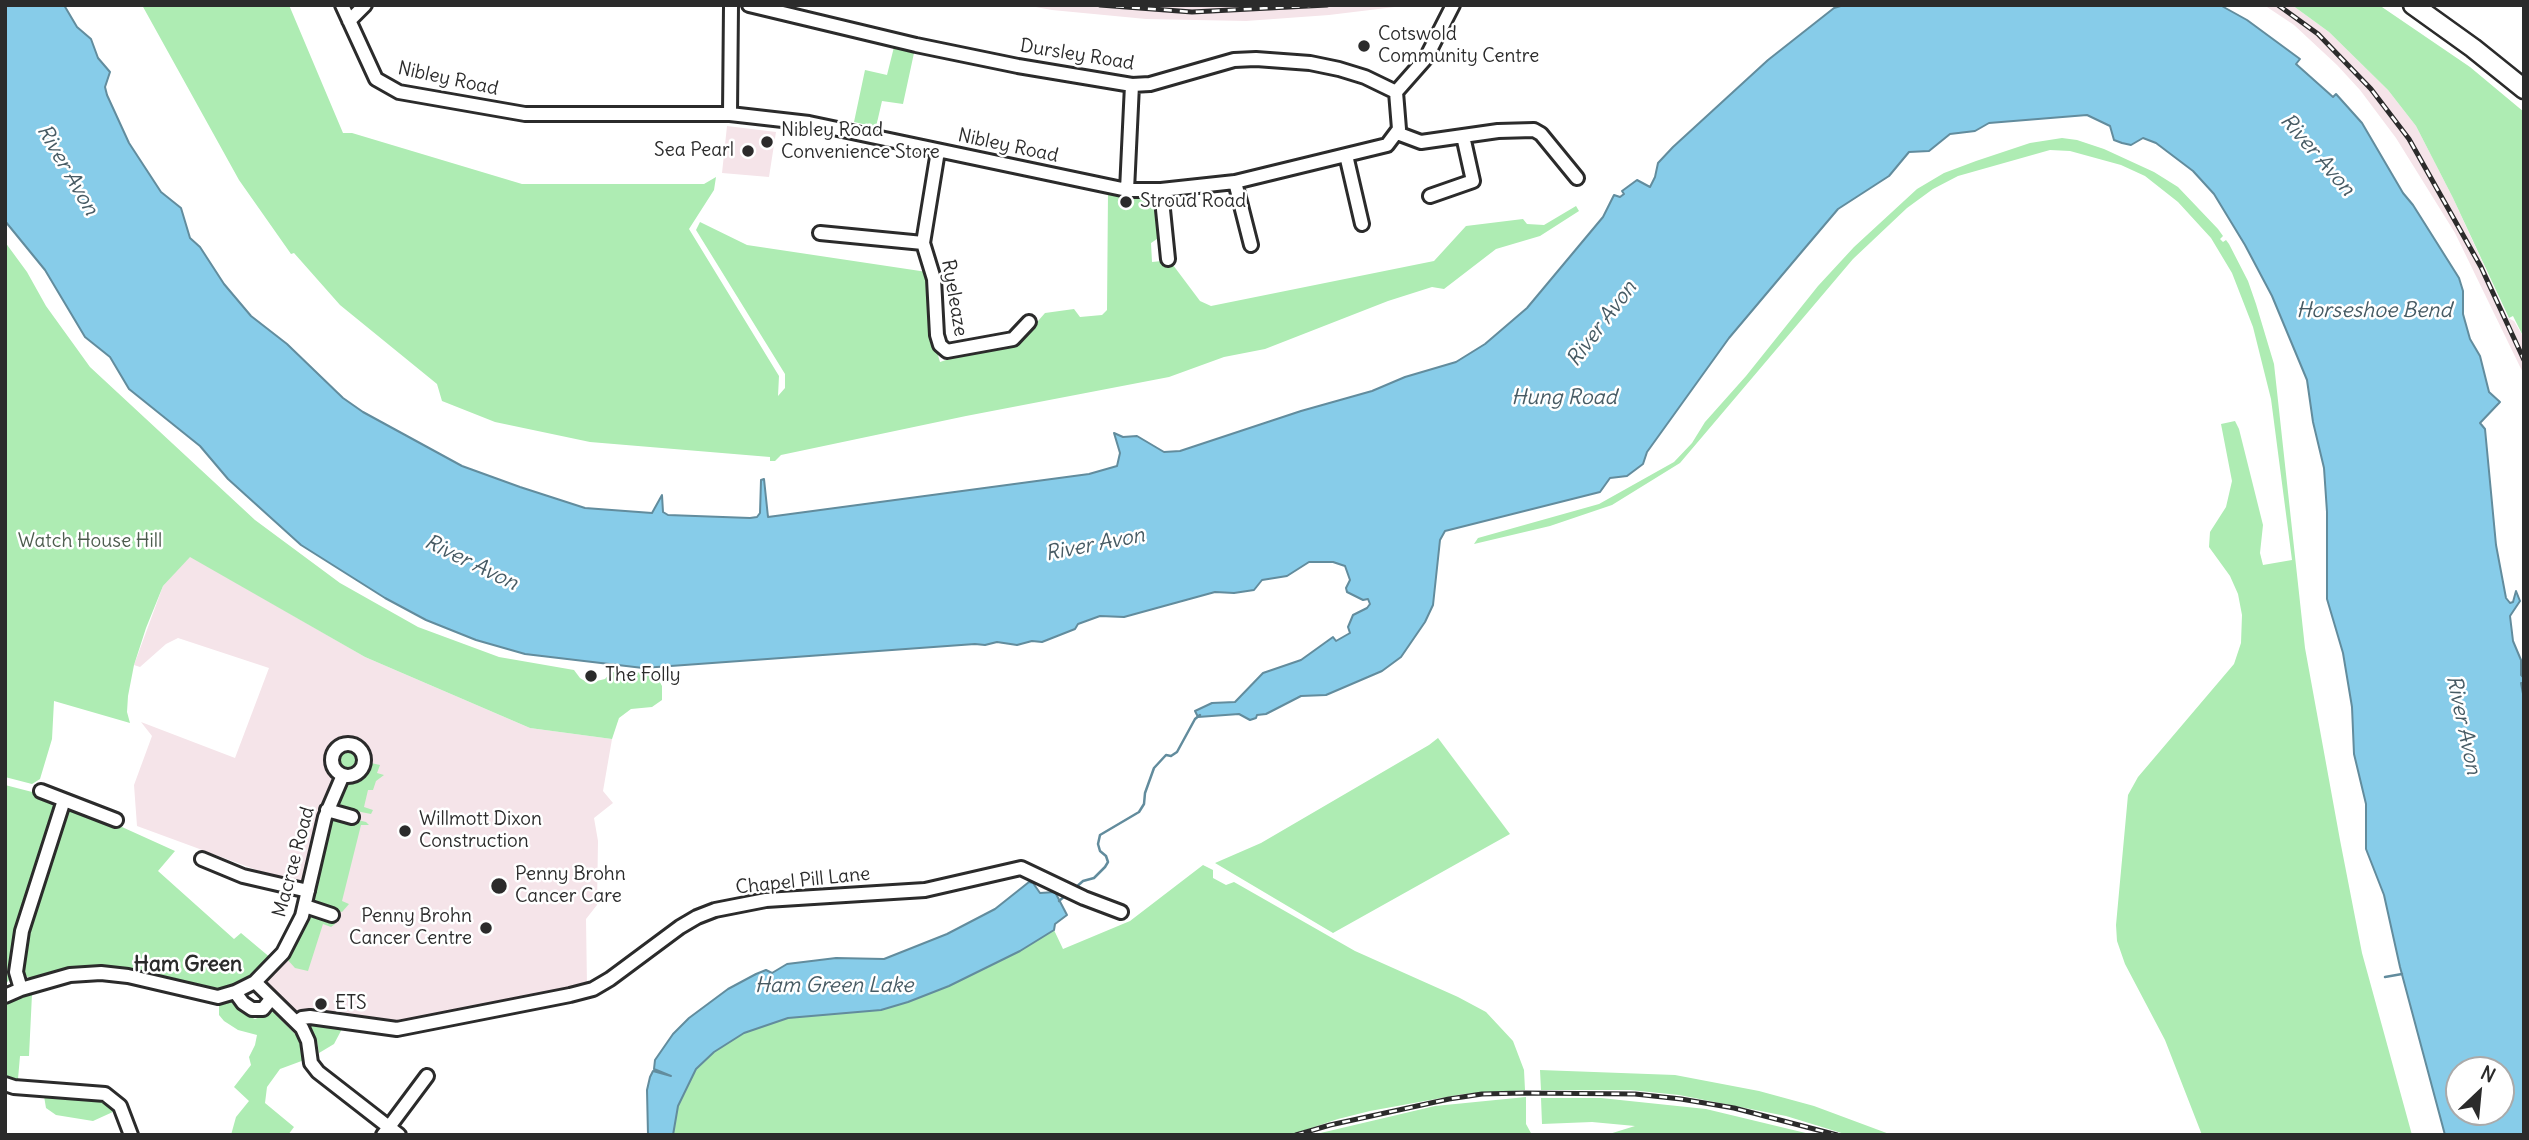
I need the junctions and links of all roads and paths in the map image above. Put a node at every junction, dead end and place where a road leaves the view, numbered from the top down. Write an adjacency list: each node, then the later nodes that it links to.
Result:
1 (342, 5): 7 (street, Nibley Road)
2 (365, 5): 7 (street)
3 (731, 5): 11 (street)
4 (750, 5): 8 (street, Dursley Road)
5 (1453, 5): 10 (street)
6 (2413, 5): 9 (highway)
7 (349, 21): 11 (street, Nibley Road)
8 (1132, 85): 10 (street, Dursley Road); 20 (street)
9 (2524, 89)
10 (1396, 92): 12 (street)
11 (730, 114): 14 (street, Nibley Road)
12 (1397, 133): 13 (street); 15 (street, Nibley Road)
13 (1463, 136): 16 (street); 22 (street)
14 (938, 151): 20 (street, Nibley Road); 25 (street)
15 (1346, 155): 19 (street, Nibley Road); 23 (street)
16 (1567, 166): 17 (street); 18 (street)
17 (1555, 175)
18 (1577, 178)
19 (1235, 182): 21 (street, Nibley Road); 26 (street)
20 (1127, 190): 21 (street, Nibley Road)
21 (1161, 190): 27 (street)
22 (1430, 196)
23 (1362, 224)
24 (820, 233): 25 (street)
25 (923, 243): 28 (street, Ryeleaze)
26 (1251, 245)
27 (1168, 259)
28 (1029, 322)
29 (343, 775): 32 (street, Macrae Road)
30 (41, 790): 31 (street)
31 (64, 800): 34 (street); 41 (street)
32 (327, 810): 33 (street); 36 (street, Macrae Road)
33 (352, 817)
34 (116, 820)
35 (202, 859): 36 (street)
36 (308, 891): 37 (street, Macrae Road)
37 (304, 906): 39 (street); 40 (street, Macrae Road)
38 (1121, 912): 45 (street, Chapel Pill Lane)
39 (332, 915)
40 (255, 982): 42 (street, Macrae Road); 44 (street)
41 (20, 989): 42 (street, Macrae Road); 43 (street, Macrae Road)
42 (235, 992): 44 (street)
43 (5, 996)
44 (271, 999): 45 (street)
45 (296, 1022): 48 (street)
46 (427, 1076): 48 (street)
47 (5, 1084): 49 (street)
48 (391, 1132)
49 (131, 1135)

